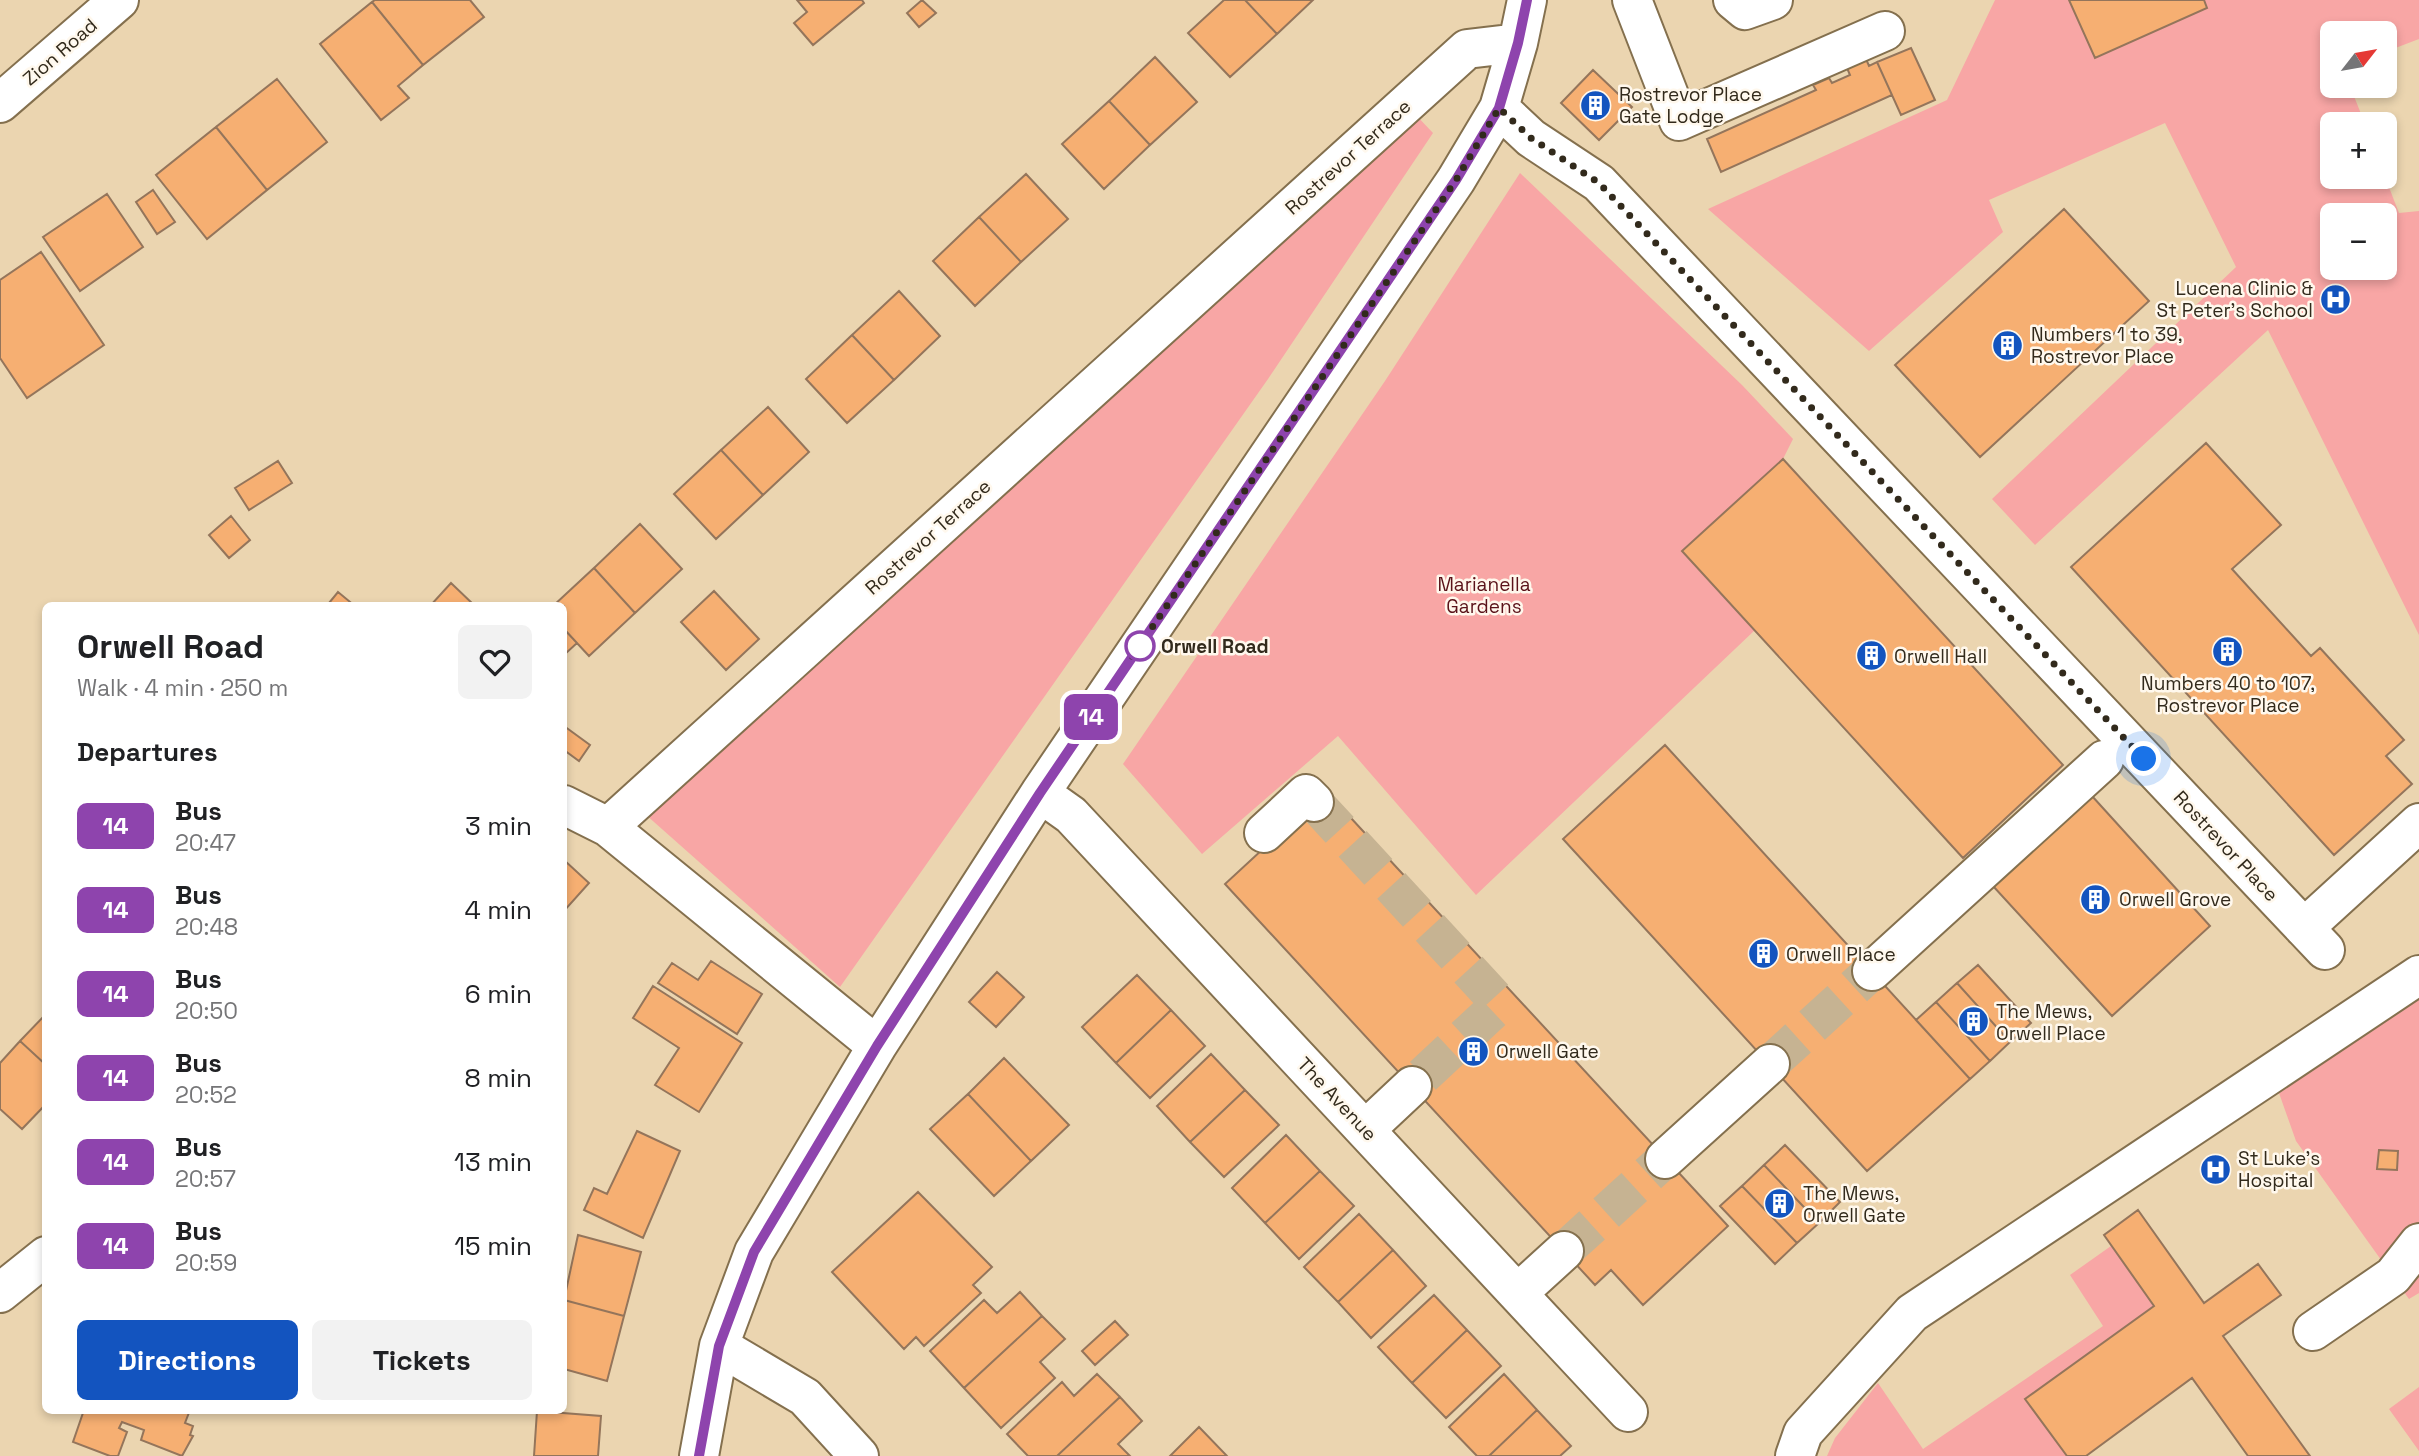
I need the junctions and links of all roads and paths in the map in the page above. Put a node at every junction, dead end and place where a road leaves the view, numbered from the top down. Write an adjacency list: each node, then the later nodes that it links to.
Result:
1 (119, 0): 8 (street, Zion Road)
2 (1527, 0): 7 (street)
3 (1632, 0): 6 (street)
4 (1734, 0): 5 (street)
5 (1773, 0)
6 (1885, 31)
7 (1518, 43): 9 (street); 15 (street, Rostrevor Terrace)
8 (0, 103)
9 (1499, 108): 11 (street); 14 (street, Rostrevor Place)
10 (2104, 760): 17 (street)
11 (1040, 793): 19 (street); 22 (street, The Avenue)
12 (1314, 802): 16 (street)
13 (567, 806): 15 (street)
14 (2419, 823)
15 (608, 827): 19 (street)
16 (1264, 833)
17 (1872, 971)
18 (2419, 975): 34 (street)
19 (877, 1046): 30 (street)
20 (1770, 1064): 23 (street)
21 (1412, 1086): 22 (street)
22 (1365, 1130): 27 (street, The Avenue)
23 (1665, 1159)
24 (2419, 1243): 29 (street)
25 (1564, 1251): 27 (street)
26 (42, 1259): 28 (street)
27 (1519, 1292): 31 (street, The Avenue)
28 (0, 1293)
29 (2314, 1331)
30 (719, 1346): 32 (street); 33 (street)
31 (1628, 1412)
32 (699, 1456)
33 (859, 1456)
34 (1795, 1456)

